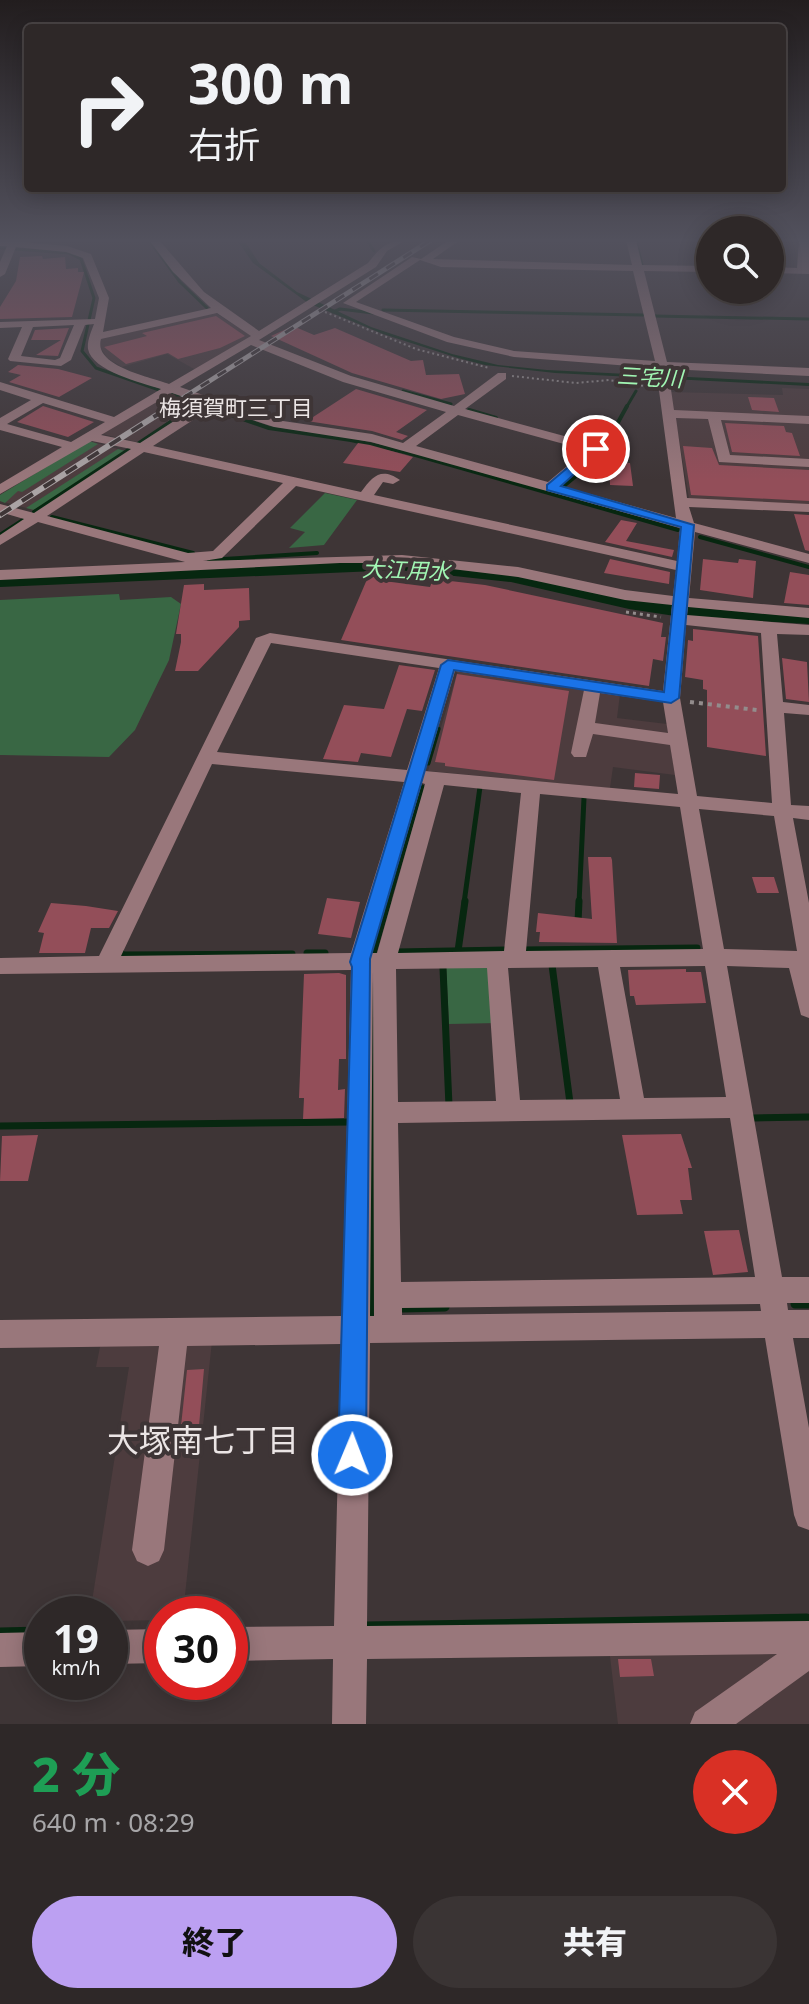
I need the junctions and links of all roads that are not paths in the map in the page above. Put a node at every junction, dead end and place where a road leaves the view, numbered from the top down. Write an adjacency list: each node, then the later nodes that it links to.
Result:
1 (168, 320): 9 (street)
2 (225, 320): 10 (street)
3 (285, 320): 10 (street)
4 (397, 320): 13 (street)
5 (651, 320): 13 (street)
6 (91, 322): 7 (street); 7 (street); 9 (street)
7 (29, 324): 8 (street)
8 (0, 325)
9 (95, 337): 15 (street)
10 (255, 339): 15 (street); 18 (street)
11 (809, 372): 13 (street)
12 (502, 376): 18 (street)
13 (664, 377): 19 (street)
14 (0, 386): 16 (street)
15 (165, 392): 17 (street); 22 (street)
16 (41, 399): 22 (street); 23 (street)
17 (206, 406): 26 (street); 27 (street)
18 (459, 407): 26 (street); 31 (street)
19 (669, 414): 20 (street); 34 (street)
20 (714, 416): 21 (street); 28 (street)
21 (809, 420)
22 (114, 421): 24 (street)
23 (0, 425): 25 (street)
24 (89, 436): 25 (street); 27 (street)
25 (72, 446): 32 (street)
26 (406, 447): 31 (street)
27 (141, 448): 30 (street); 37 (street)
28 (809, 463)
29 (393, 480): 33 (street)
30 (291, 483): 33 (street); 41 (street)
31 (551, 487): 38 (street)
32 (0, 490)
33 (364, 498): 43 (street)
34 (681, 502): 36 (street); 38 (street)
35 (0, 508): 37 (street)
36 (809, 508)
37 (40, 515): 39 (street); 41 (street)
38 (686, 524): 42 (street); 43 (street)
39 (0, 541)
40 (320, 548): 41 (street)
41 (217, 554)
42 (809, 559)
43 (683, 567): 46 (street)
44 (0, 575): 46 (street)
45 (618, 585): 46 (street)
46 (678, 607): 47 (street); 48 (street); 52 (street)
47 (809, 613)
48 (769, 629): 49 (street); 53 (street)
49 (809, 630)
50 (448, 665): 51 (street); 58 (street); 59 (street)
51 (593, 686): 52 (street); 55 (street)
52 (671, 698): 56 (street)
53 (775, 710): 54 (street); 62 (street)
54 (809, 710)
55 (585, 727): 56 (street); 57 (street)
56 (678, 740): 61 (street)
57 (580, 753)
58 (206, 757): 59 (street); 69 (street)
59 (426, 778): 60 (street); 68 (street)
60 (531, 787): 61 (street); 66 (street)
61 (688, 801): 62 (street); 64 (street)
62 (782, 810): 63 (street); 67 (street)
63 (809, 813)
64 (716, 957): 65 (street); 67 (street); 72 (street)
65 (608, 959): 66 (street); 73 (street)
66 (506, 960): 68 (street); 74 (street)
67 (798, 960): 71 (street)
68 (369, 962): 69 (street); 75 (street); 82 (street)
69 (106, 964): 70 (street)
70 (0, 966)
71 (809, 1009)
72 (741, 1107): 73 (street); 76 (street)
73 (634, 1109): 74 (street)
74 (509, 1111): 75 (street)
75 (386, 1113): 78 (street)
76 (772, 1290): 77 (street); 78 (street); 79 (street)
77 (809, 1290)
78 (387, 1295): 81 (street)
79 (777, 1324): 80 (street); 81 (street); 85 (street)
80 (809, 1324)
81 (388, 1330): 82 (street)
82 (354, 1331): 83 (street); 88 (street)
83 (175, 1333): 84 (street); 86 (street)
84 (0, 1334)
85 (809, 1515)
86 (148, 1550)
87 (809, 1637): 88 (street)
88 (350, 1642): 89 (street); 93 (street)
89 (248, 1644)
90 (24, 1649): 91 (street)
91 (0, 1650)
92 (809, 1651): 94 (street)
93 (349, 1724)
94 (707, 1724)

